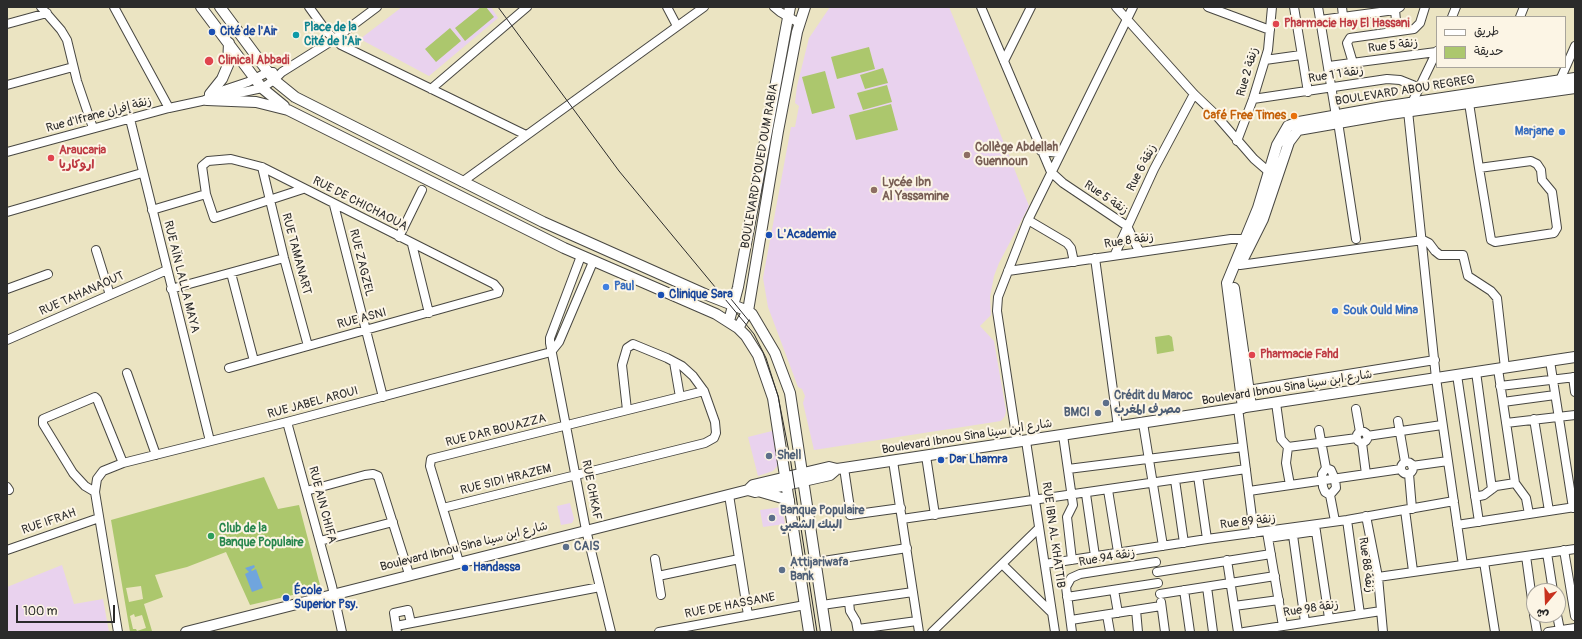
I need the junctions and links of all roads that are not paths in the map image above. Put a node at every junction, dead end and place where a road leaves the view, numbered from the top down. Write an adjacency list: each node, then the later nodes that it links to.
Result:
1 (114, 7): 64 (street)
2 (201, 7): 33 (main road)
3 (220, 7): 45 (main road)
4 (309, 7): 32 (street)
5 (377, 7): 32 (street)
6 (527, 7): 57 (street)
7 (667, 7): 29 (street)
8 (704, 7): 29 (street)
9 (774, 7): 22 (street)
10 (980, 7): 39 (street)
11 (1031, 7): 39 (street)
12 (1116, 7): 26 (street)
13 (1133, 7): 26 (street, RUE IBN AL KHATTIB)
14 (1208, 7): 30 (street)
15 (1272, 7): 30 (street, Rue 2 زنقة)
16 (1294, 7): 37 (street)
17 (1318, 7): 27 (street)
18 (1342, 7): 25 (street)
19 (1425, 7): 31 (street)
20 (1397, 8): 23 (street); 31 (street)
21 (44, 10): 28 (street); 43 (street)
22 (789, 10): 24 (street); 112 (main road, BOULEVARD D'OUED OUM RABIA)
23 (1366, 10): 25 (street)
24 (802, 15): 113 (main road, BOULEVARD D'OUED OUM RABIA)
25 (1343, 16): 27 (street)
26 (1128, 19): 59 (street); 74 (street, RUE IBN AL KHATTIB)
27 (1320, 20): 41 (street)
28 (7, 24)
29 (677, 26): 70 (street)
30 (1270, 30): 38 (street, Rue 2 زنقة)
31 (1397, 31): 40 (street)
32 (334, 40): 46 (street); 57 (street)
33 (229, 43): 47 (main road); 60 (main road)
34 (1575, 46): 42 (street)
35 (1436, 51): 40 (street, Rue 5 زنقة)
36 (1436, 53): 55 (street)
37 (1301, 55): 38 (street); 58 (street)
38 (1265, 60): 61 (street, Rue 2 زنقة)
39 (1004, 61): 72 (street)
40 (1353, 63): 41 (street, Rue 5 زنقة)
41 (1329, 66): 54 (street)
42 (1566, 66)
43 (73, 67): 51 (street); 69 (street)
44 (1565, 68): 50 (street)
45 (268, 72): 46 (street); 47 (street, Rue d'Ifrane زنقة إفران); 49 (main road)
46 (282, 72): 49 (street)
47 (255, 78): 53 (main road); 60 (street, Rue d'Ifrane زنقة إفران)
48 (1575, 78): 50 (main road, BOULEVARD ABOU REGREG)
49 (274, 80): 53 (street); 80 (main road)
50 (1560, 80): 52 (main road, BOULEVARD ABOU REGREG)
51 (7, 85)
52 (1545, 87): 56 (main road); 62 (main road, BOULEVARD ABOU REGREG); 63 (main road)
53 (262, 88): 60 (street, Rue d'Ifrane زنقة إفران); 65 (main road)
54 (1331, 88): 55 (street, Rue 1 زنقة 1); 58 (street, Rue 1 زنقة 1); 68 (street)
55 (1420, 88): 62 (street)
56 (1575, 88)
57 (431, 89): 70 (street)
58 (1308, 92): 61 (street, Rue 1 زنقة 1)
59 (1194, 94): 71 (street); 89 (street, Rue 6 زنقة)
60 (205, 99): 64 (street, Rue d'Ifrane زنقة إفران); 65 (main road)
61 (1253, 99): 71 (street, Rue 2 زنقة)
62 (1413, 102): 66 (street); 68 (main road, BOULEVARD ABOU REGREG)
63 (1469, 102): 66 (main road); 76 (street)
64 (168, 108): 67 (street, Rue d'Ifrane زنقة إفران)
65 (288, 110): 98 (main road)
66 (1408, 111): 68 (main road); 93 (street)
67 (130, 119): 69 (street, Rue d'Ifrane زنقة إفران); 78 (street, RUE AÏN LALLA MAYA)
68 (1337, 119): 79 (main road, BOULEVARD ABOU REGREG); 91 (street)
69 (93, 128): 73 (street, Rue d'Ifrane زنقة إفران)
70 (526, 135): 80 (street)
71 (1237, 141): 79 (street)
72 (1041, 150): 74 (street); 77 (street)
73 (7, 152)
74 (1060, 153): 77 (street, RUE IBN AL KHATTIB)
75 (262, 167): 81 (street, RUE DE CHICHAOUA); 83 (street, RUE DE CHICHAOUA); 84 (street, RUE TAMANART)
76 (1479, 168): 76 (street)
77 (1051, 172): 88 (street, RUE IBN AL KHATTIB); 89 (street, Rue 5 زنقة)
78 (142, 173): 86 (street, RUE AÏN LALLA MAYA); 87 (street)
79 (1273, 174): 92 (main road)
80 (462, 182): 112 (main road)
81 (303, 189): 84 (street); 85 (street, RUE DE CHICHAOUA)
82 (422, 190): 90 (street)
83 (206, 194): 84 (street); 86 (street)
84 (270, 200): 99 (street, RUE TAMANART)
85 (334, 205): 90 (street, RUE DE CHICHAOUA); 117 (street, RUE ZAGZEL)
86 (152, 210): 104 (street, RUE AÏN LALLA MAYA)
87 (7, 212)
88 (1028, 220): 102 (street); 105 (street, RUE IBN AL KHATTIB)
89 (1127, 226): 96 (street, Rue 5 زنقة); 97 (street, Rue 6 زنقة)
90 (399, 237): 94 (street, RUE DE CHICHAOUA)
91 (1356, 239)
92 (1249, 240): 96 (street, Rue 8 زنقة); 103 (main road); 143 (main road)
93 (1423, 240): 103 (street); 122 (street); 127 (street)
94 (412, 244): 110 (street, RUE DE CHICHAOUA); 114 (street)
95 (96, 250): 111 (street)
96 (1139, 251): 97 (street, Rue 8 زنقة)
97 (1115, 254): 100 (street, Rue 8 زنقة)
98 (581, 256): 101 (main road); 120 (street, RUE CHKAF)
99 (284, 258): 106 (street); 119 (street, RUE TAMANART)
100 (1095, 258): 102 (street, Rue 8 زنقة); 155 (street)
101 (593, 262): 115 (main road); 120 (street)
102 (1074, 262): 105 (street, Rue 8 زنقة)
103 (1240, 265): 135 (main road)
104 (167, 270): 109 (street, RUE AÏN LALLA MAYA); 111 (street, RUE TAHANAOUT)
105 (1008, 271): 161 (street, RUE IBN AL KHATTIB)
106 (231, 273): 109 (street); 123 (street)
107 (48, 274): 108 (street)
108 (7, 289)
109 (171, 289): 160 (street, RUE AÏN LALLA MAYA)
110 (499, 290): 114 (street, RUE ASNI)
111 (110, 295): 118 (street, RUE TAHANAOUT)
112 (734, 305): 113 (main road); 115 (main road, BOULEVARD D'OUED OUM RABIA)
113 (748, 310): 116 (main road, BOULEVARD D'OUED OUM RABIA); 180 (main road)
114 (429, 313): 117 (street, RUE ASNI)
115 (729, 321): 116 (main road)
116 (738, 328): 183 (main road)
117 (365, 331): 119 (street, RUE ASNI); 139 (street, RUE ZAGZEL)
118 (7, 340)
119 (308, 346): 123 (street, RUE ASNI)
120 (551, 352): 139 (street, RUE JABEL AROUI); 154 (street, RUE CHKAF)
121 (1575, 357): 124 (main road, Boulevard Ibnou Sina شارع ابن سينا)
122 (1435, 360): 132 (street); 135 (street)
123 (254, 361): 126 (street, RUE ASNI)
124 (1550, 361): 127 (main road, Boulevard Ibnou Sina شارع ابن سينا); 133 (street)
125 (674, 362): 136 (street, RUE SIDI HRAZEM); 140 (street); 145 (street, RUE SIDI HRAZEM)
126 (229, 368)
127 (1501, 368): 128 (main road, Boulevard Ibnou Sina شارع ابن سينا); 134 (street)
128 (1476, 372): 130 (main road, Boulevard Ibnou Sina شارع ابن سينا); 189 (street)
129 (127, 373): 165 (street)
130 (1458, 375): 132 (main road, Boulevard Ibnou Sina شارع ابن سينا); 199 (street)
131 (1574, 377): 133 (street); 137 (street)
132 (1436, 378): 142 (main road, Boulevard Ibnou Sina شارع ابن سينا); 153 (street)
133 (1553, 380): 134 (street); 138 (street)
134 (1500, 386): 141 (street)
135 (1248, 390): 143 (main road)
136 (704, 391): 140 (street, RUE DAR BOUAZZA); 179 (street, RUE SIDI HRAZEM)
137 (1575, 392)
138 (1555, 394): 141 (street); 147 (street)
139 (383, 397): 150 (street, RUE JABEL AROUI)
140 (680, 397): 145 (street, RUE DAR BOUAZZA)
141 (1503, 402): 152 (street)
142 (1276, 403): 143 (main road, Boulevard Ibnou Sina شارع ابن سينا); 164 (street)
143 (1244, 408): 151 (main road, Boulevard Ibnou Sina شارع ابن سينا); 163 (street)
144 (1356, 408): 159 (street)
145 (628, 410): 154 (street, RUE DAR BOUAZZA)
146 (1575, 415): 147 (street)
147 (1558, 416): 148 (street); 172 (street)
148 (1534, 419): 152 (street); 207 (street)
149 (1398, 421): 157 (street)
150 (287, 422): 160 (street, RUE JABEL AROUI); 192 (street, RUE AIN CHIFA)
151 (1143, 423): 155 (main road, Boulevard Ibnou Sina شارع ابن سينا); 167 (street)
152 (1506, 423): 186 (street)
153 (1442, 425): 157 (street); 169 (street)
154 (566, 426): 179 (street, RUE CHKAF); 203 (street, RUE DAR BOUAZZA)
155 (1118, 427): 158 (main road, Boulevard Ibnou Sina شارع ابن سينا)
156 (1319, 430): 162 (street)
157 (1400, 431): 159 (street); 175 (street)
158 (1063, 435): 161 (main road, Boulevard Ibnou Sina شارع ابن سينا); 173 (street)
159 (1362, 437): 162 (street); 178 (street)
160 (210, 441): 165 (street, RUE JABEL AROUI)
161 (1022, 441): 166 (main road, Boulevard Ibnou Sina شارع ابن سينا); 201 (street, RUE IBN AL KHATTIB)
162 (1321, 443): 164 (street); 174 (street)
163 (1243, 447): 167 (street); 177 (street)
164 (1288, 447): 188 (street)
165 (156, 455): 171 (street, RUE JABEL AROUI)
166 (926, 456): 168 (main road, Boulevard Ibnou Sina شارع ابن سينا); 209 (street)
167 (1149, 460): 173 (street); 187 (street)
168 (893, 461): 176 (main road, Boulevard Ibnou Sina شارع ابن سينا); 204 (street)
169 (1448, 461): 175 (street); 202 (street)
170 (1575, 461): 172 (street)
171 (123, 463): 194 (street, RUE JABEL AROUI); 194 (street)
172 (1566, 463): 205 (street)
173 (1068, 468): 198 (street)
174 (1326, 468): 182 (street); 185 (street)
175 (1407, 468): 178 (street); 206 (street)
176 (841, 469): 180 (main road, Boulevard Ibnou Sina شارع ابن سينا); 204 (street)
177 (1246, 469): 181 (street); 193 (street)
178 (1366, 474): 182 (street)
179 (575, 475): 203 (street, RUE SIDI HRAZEM); 220 (street, RUE CHKAF)
180 (803, 476): 183 (main road, Boulevard Ibnou Sina شارع ابن سينا); 244 (main road)
181 (1198, 476): 184 (street); 224 (street)
182 (1335, 479): 185 (street); 196 (street)
183 (786, 480): 190 (main road, Boulevard Ibnou Sina شارع ابن سينا); 200 (main road)
184 (1175, 480): 187 (street); 226 (street)
185 (1322, 481): 188 (street); 196 (street)
186 (1515, 483): 189 (street); 208 (street)
187 (1153, 484): 191 (street); 227 (street)
188 (1290, 485): 193 (street)
189 (1492, 489): 199 (street)
190 (753, 490): 197 (main road, Boulevard Ibnou Sina شارع ابن سينا); 200 (main road)
191 (1108, 490): 195 (street); 234 (street)
192 (306, 491): 214 (street); 225 (street, RUE AIN CHIFA)
193 (1249, 491): 222 (street)
194 (95, 492): 211 (street)
195 (1086, 494): 198 (street); 237 (street)
196 (1330, 494): 215 (street)
197 (729, 495): 220 (main road, Boulevard Ibnou Sina شارع ابن سينا); 240 (street)
198 (1072, 495): 201 (street); 241 (street)
199 (1475, 497): 216 (street)
200 (789, 500): 274 (main road)
201 (1036, 500): 209 (street); 218 (street, RUE IBN AL KHATTIB)
202 (1454, 501): 206 (street, Rue 89 زنقة); 217 (street)
203 (443, 508): 243 (street)
204 (901, 508): 212 (street)
205 (1574, 508): 207 (street)
206 (1408, 509): 210 (street, Rue 89 زنقة); 251 (street)
207 (1549, 511): 208 (street)
208 (1529, 514): 216 (street)
209 (936, 515): 212 (street)
210 (1366, 516): 213 (street, Rue 89 زنقة); 257 (street)
211 (99, 518): 232 (street, RUE IFRAH); 297 (street)
212 (902, 519): 228 (street)
213 (1347, 520): 215 (street, Rue 89 زنقة); 282 (street, Rue 88 زنقة)
214 (393, 522): 225 (street); 253 (street)
215 (1335, 522): 219 (street, Rue 89 زنقة)
216 (1478, 522): 217 (street)
217 (1457, 525): 250 (street)
218 (1039, 528): 248 (street); 249 (street, RUE IBN AL KHATTIB)
219 (1315, 528): 221 (street, Rue 89 زنقة); 286 (street)
220 (586, 530): 243 (main road, Boulevard Ibnou Sina شارع ابن سينا); 262 (street, RUE CHKAF)
221 (1292, 531): 223 (street, Rue 89 زنقة); 289 (street)
222 (1254, 533): 223 (street, Rue 89 زنقة); 224 (street, Rue 89 زنقة)
223 (1268, 535): 236 (street)
224 (1207, 539): 226 (street, Rue 89 زنقة)
225 (320, 541): 268 (street, RUE AIN CHIFA)
226 (1184, 543): 227 (street, Rue 89 زنقة)
227 (1163, 546): 229 (street, Rue 89 زنقة)
228 (906, 548): 244 (street); 267 (street)
229 (1153, 548): 230 (street, Rue 89 زنقة); 245 (street)
230 (1142, 549): 234 (street, Rue 89 زنقة); 247 (street)
231 (1575, 549): 233 (street)
232 (7, 550)
233 (1564, 550): 235 (street); 254 (street)
234 (1118, 552): 237 (street, Rue 89 زنقة)
235 (1547, 553): 238 (street); 260 (street)
236 (1271, 554): 242 (street); 256 (street)
237 (1095, 556): 241 (street, Rue 89 زنقة)
238 (1526, 556): 246 (street); 259 (street)
239 (654, 559): 255 (street)
240 (739, 559): 255 (street); 283 (street)
241 (1072, 560): 249 (street, Rue 89 زنقة)
242 (1228, 560): 252 (street); 258 (street)
243 (459, 562): 253 (main road, Boulevard Ibnou Sina شارع ابن سينا)
244 (817, 562): 275 (main road)
245 (1156, 562): 247 (street, Rue 94 زنقة); 252 (street)
246 (1484, 562): 250 (street); 316 (street)
247 (1145, 563): 271 (street, Rue 94 زنقة)
248 (1002, 564): 280 (street); 305 (street)
249 (1045, 564): 280 (street, RUE IBN AL KHATTIB)
250 (1463, 565): 251 (street)
251 (1413, 571): 257 (street)
252 (1157, 572): 261 (street)
253 (410, 574): 268 (main road, Boulevard Ibnou Sina شارع ابن سينا)
254 (1572, 574): 266 (street)
255 (658, 576): 270 (street)
256 (1275, 576): 258 (street); 272 (street)
257 (1378, 577): 279 (street)
258 (1231, 582): 263 (street); 277 (street)
259 (1530, 583)
260 (1552, 583)
261 (1158, 584): 264 (street); 269 (street)
262 (600, 587): 292 (street); 300 (street, RUE CHKAF)
263 (1207, 587): 265 (street); 312 (street)
264 (1114, 590): 271 (street); 281 (street)
265 (1184, 590): 269 (street); 311 (street)
266 (1573, 591): 285 (street)
267 (913, 592): 273 (street); 288 (street)
268 (334, 594): 298 (main road, Boulevard Ibnou Sina شارع ابن سينا); 299 (street, RUE AIN CHIFA)
269 (1160, 594): 276 (street)
270 (661, 595)
271 (1067, 597): 287 (street, Rue 94 زنقة)
272 (1279, 600): 277 (street); 291 (street)
273 (849, 602): 275 (street); 295 (street)
274 (805, 605): 283 (street, RUE DE HASSANE); 302 (main road)
275 (822, 605): 303 (main road)
276 (1161, 606): 278 (street); 310 (street)
277 (1234, 606): 313 (street)
278 (1136, 610): 281 (street); 309 (street)
279 (1381, 611): 282 (street, Rue 98 زنقة); 315 (street)
280 (1052, 613): 306 (street, RUE IBN AL KHATTIB)
281 (1118, 613): 284 (street)
282 (1360, 614): 286 (street, Rue 98 زنقة)
283 (748, 615): 293 (street, RUE DE HASSANE)
284 (1107, 615): 287 (street); 308 (street)
285 (1575, 616)
286 (1329, 618): 289 (street, Rue 98 زنقة)
287 (1071, 620): 307 (street, Rue 94 زنقة)
288 (917, 621): 295 (street); 304 (street)
289 (1305, 622): 291 (street, Rue 98 زنقة)
290 (1559, 623): 296 (street)
291 (1283, 626): 314 (street, Rue 98 زنقة)
292 (402, 627): 292 (street)
293 (700, 628): 301 (street, RUE DE HASSANE)
294 (1575, 628): 296 (street)
295 (858, 630)
296 (1560, 630): 317 (street)
297 (118, 632)
298 (186, 632)
299 (342, 632)
300 (611, 632)
301 (659, 632)
302 (809, 632)
303 (826, 632)
304 (919, 632)
305 (932, 632)
306 (1055, 632)
307 (1072, 632)
308 (1110, 632)
309 (1138, 632)
310 (1165, 632)
311 (1190, 632)
312 (1213, 632)
313 (1238, 632)
314 (1244, 632)
315 (1384, 632)
316 (1495, 632)
317 (1548, 632)

